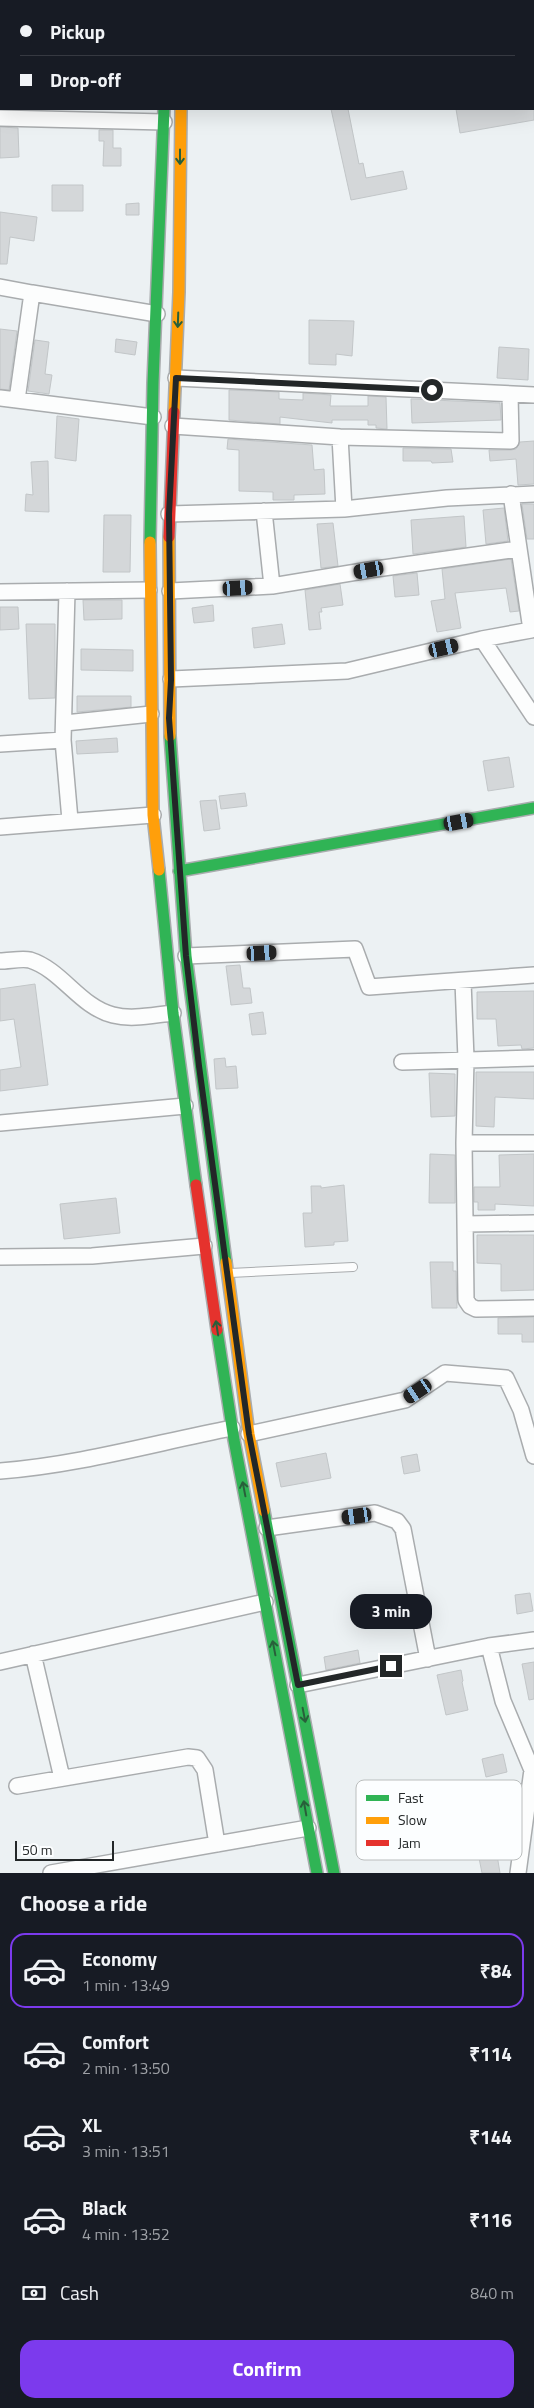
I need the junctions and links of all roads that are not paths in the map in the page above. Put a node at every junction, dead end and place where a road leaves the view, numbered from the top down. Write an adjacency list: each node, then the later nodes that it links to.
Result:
1 (181, 110): 7 (main road, one-way to 7)
2 (164, 115): 3 (street); 6 (main road)
3 (0, 118)
4 (0, 287): 5 (street)
5 (32, 293): 6 (street); 11 (street)
6 (157, 314): 12 (main road)
7 (176, 378): 8 (street); 13 (main road)
8 (510, 394): 9 (street); 14 (street)
9 (534, 395)
10 (0, 398): 11 (street)
11 (17, 400): 12 (street)
12 (153, 417): 22 (main road)
13 (174, 426): 14 (street); 19 (main road)
14 (340, 437): 17 (street)
15 (511, 494): 16 (street); 17 (street); 20 (street)
16 (534, 494)
17 (344, 509): 18 (street)
18 (264, 511): 19 (street); 21 (street)
19 (169, 514): 24 (main road)
20 (518, 549): 21 (street); 26 (street)
21 (272, 586): 24 (street)
22 (149, 590): 23 (street); 29 (main road)
23 (67, 591): 25 (street); 31 (street)
24 (170, 591): 28 (main road)
25 (0, 592)
26 (533, 630): 27 (street)
27 (482, 639): 28 (street); 30 (street)
28 (171, 680): 38 (main road)
29 (152, 714): 31 (street); 35 (main road)
30 (534, 717)
31 (65, 723): 32 (street)
32 (63, 740): 33 (street); 36 (street)
33 (0, 744)
34 (534, 808): 38 (main road)
35 (153, 815): 36 (street); 43 (main road)
36 (70, 820): 37 (street)
37 (0, 827)
38 (179, 871): 39 (main road)
39 (186, 956): 42 (street); 56 (main road)
40 (0, 961): 43 (street)
41 (534, 975): 42 (street)
42 (463, 981): 45 (street)
43 (173, 1013): 47 (main road)
44 (534, 1058): 45 (street)
45 (466, 1059): 46 (street); 49 (street)
46 (402, 1062)
47 (186, 1106): 48 (street); 53 (main road)
48 (0, 1123)
49 (464, 1143): 50 (street); 52 (street)
50 (534, 1143)
51 (534, 1223): 52 (street)
52 (466, 1224): 57 (street)
53 (204, 1246): 54 (street); 58 (main road, one-way to 53)
54 (0, 1257)
55 (353, 1267): 56 (lane)
56 (227, 1273): 59 (main road)
57 (534, 1308)
58 (232, 1428): 61 (street); 63 (main road, one-way to 58)
59 (249, 1434): 60 (street); 62 (main road)
60 (534, 1456)
61 (0, 1471)
62 (267, 1528): 67 (street); 69 (main road)
63 (265, 1602): 66 (street); 72 (main road, one-way to 63)
64 (534, 1640): 65 (street)
65 (489, 1646): 67 (street); 74 (street)
66 (33, 1654): 68 (street); 70 (street)
67 (428, 1658): 69 (street)
68 (0, 1662)
69 (298, 1685): 78 (main road, one-way to 78)
70 (62, 1778): 71 (street); 73 (street)
71 (17, 1786)
72 (308, 1828): 73 (street); 77 (main road)
73 (217, 1844): 76 (street)
74 (522, 1844)
75 (520, 1860): 79 (street)
76 (51, 1873)
77 (316, 1873)
78 (334, 1873)
79 (518, 1873)

